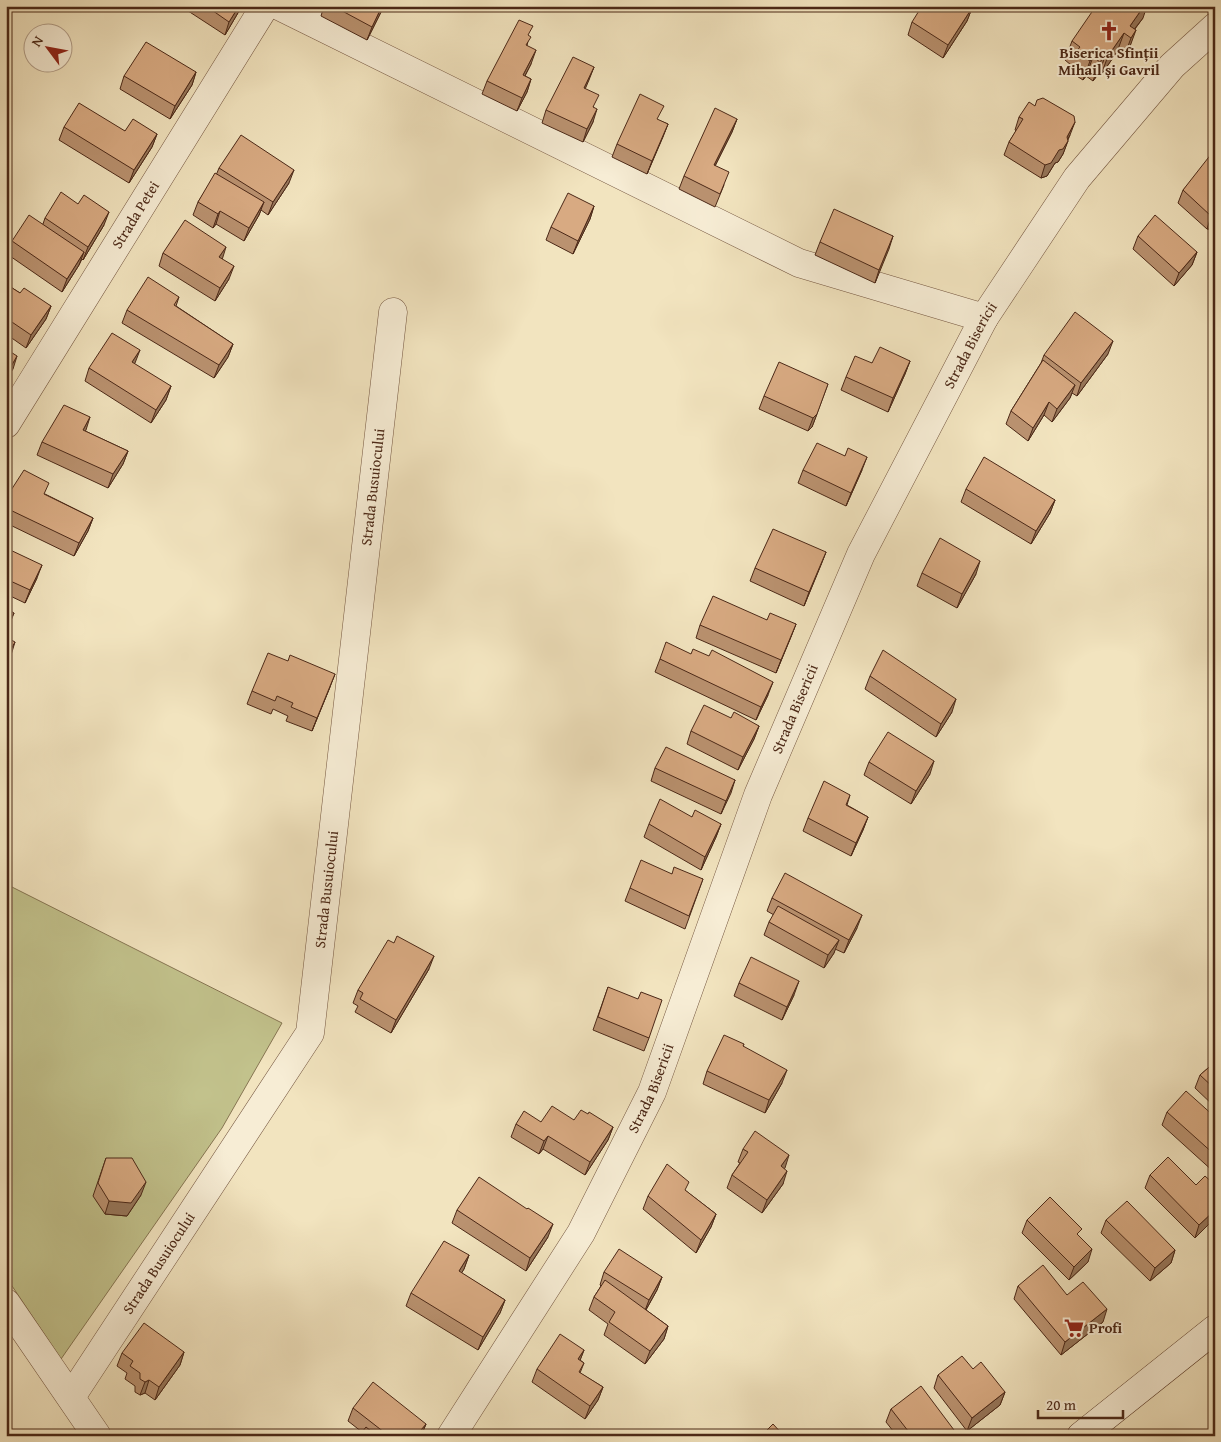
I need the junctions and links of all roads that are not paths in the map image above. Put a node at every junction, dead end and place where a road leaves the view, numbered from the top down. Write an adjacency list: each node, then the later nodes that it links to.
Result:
1 (265, 6): 6 (street, Strada Petei)
2 (279, 6): 5 (street)
3 (1215, 27): 5 (street, Strada Bisericii)
4 (393, 312): 9 (street, Strada Busuiocului)
5 (984, 318): 11 (street, Strada Bisericii)
6 (6, 424)
7 (6, 1303): 9 (street)
8 (1215, 1328): 12 (street)
9 (71, 1397): 10 (street)
10 (97, 1436)
11 (451, 1436)
12 (1081, 1436)

